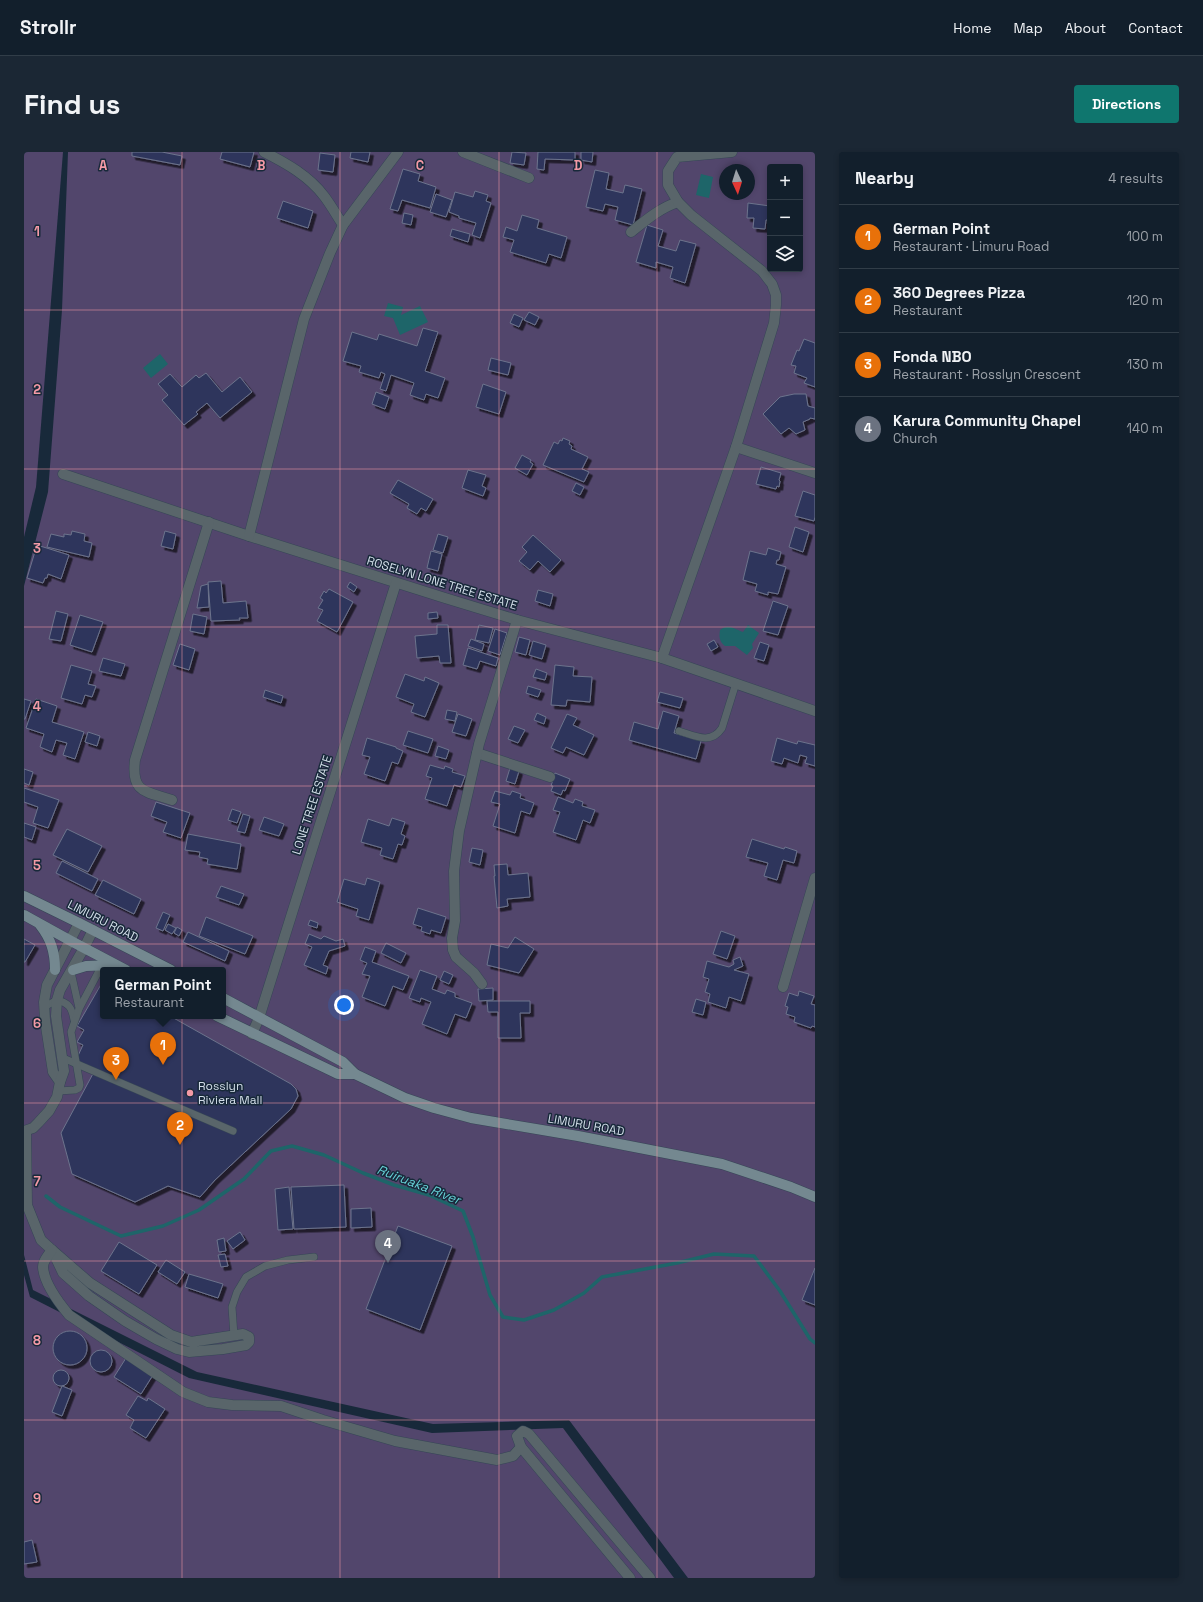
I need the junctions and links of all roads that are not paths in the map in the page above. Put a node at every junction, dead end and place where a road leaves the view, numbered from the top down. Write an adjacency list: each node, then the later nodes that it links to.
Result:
1 (264, 152): 7 (street)
2 (398, 152): 7 (street)
3 (463, 152): 5 (street)
4 (732, 152): 6 (street)
5 (529, 178)
6 (678, 202): 8 (street); 9 (street)
7 (343, 225): 13 (street)
8 (632, 232)
9 (736, 447): 10 (street); 16 (street)
10 (815, 473)
11 (64, 474): 12 (street, ROSELYN LONE TREE ESTATE)
12 (209, 522): 13 (street, ROSELYN LONE TREE ESTATE); 22 (street)
13 (249, 536): 14 (street, ROSELYN LONE TREE ESTATE)
14 (396, 583): 15 (street, ROSELYN LONE TREE ESTATE); 44 (street, LONE TREE ESTATE)
15 (518, 620): 16 (street, ROSELYN LONE TREE ESTATE); 20 (street)
16 (662, 658): 17 (street, ROSELYN LONE TREE ESTATE)
17 (736, 683): 18 (street, ROSELYN LONE TREE ESTATE); 19 (lane)
18 (815, 711)
19 (679, 731)
20 (477, 753): 21 (street); 38 (street)
21 (550, 777)
22 (172, 800)
23 (815, 878): 39 (street)
24 (24, 896): 27 (main road, LIMURU ROAD)
25 (24, 915): 26 (main road)
26 (39, 923): 29 (main road); 36 (main road)
27 (80, 923): 28 (main road, LIMURU ROAD); 29 (street)
28 (93, 930): 30 (street); 34 (main road, LIMURU ROAD)
29 (71, 941): 30 (main road); 36 (street)
30 (84, 948): 32 (main road); 37 (street)
31 (102, 965): 32 (main road); 37 (main road)
32 (116, 965): 33 (main road)
33 (120, 967)
34 (165, 967)
35 (100, 969): 43 (lane)
36 (55, 970): 42 (street)
37 (72, 971): 40 (street); 43 (lane)
38 (482, 984)
39 (783, 987)
40 (57, 1000): 42 (lane); 46 (lane); 48 (street)
41 (226, 1000): 44 (main road, LIMURU ROAD)
42 (44, 1007): 50 (street)
43 (79, 1009): 46 (lane)
44 (259, 1018): 47 (street, LONE TREE ESTATE); 49 (main road, LIMURU ROAD)
45 (223, 1019): 47 (main road, LIMURU ROAD)
46 (74, 1020): 50 (lane)
47 (252, 1034): 49 (main road, LIMURU ROAD)
48 (63, 1058): 50 (street); 52 (lane)
49 (355, 1074): 53 (main road, LIMURU ROAD)
50 (59, 1086): 51 (street)
51 (25, 1131): 54 (street)
52 (233, 1131)
53 (815, 1197)
54 (52, 1250): 56 (street); 56 (street); 57 (street)
55 (314, 1257): 56 (lane)
56 (234, 1336)
57 (521, 1447): 58 (street); 59 (street)
58 (630, 1578)
59 (650, 1578)

